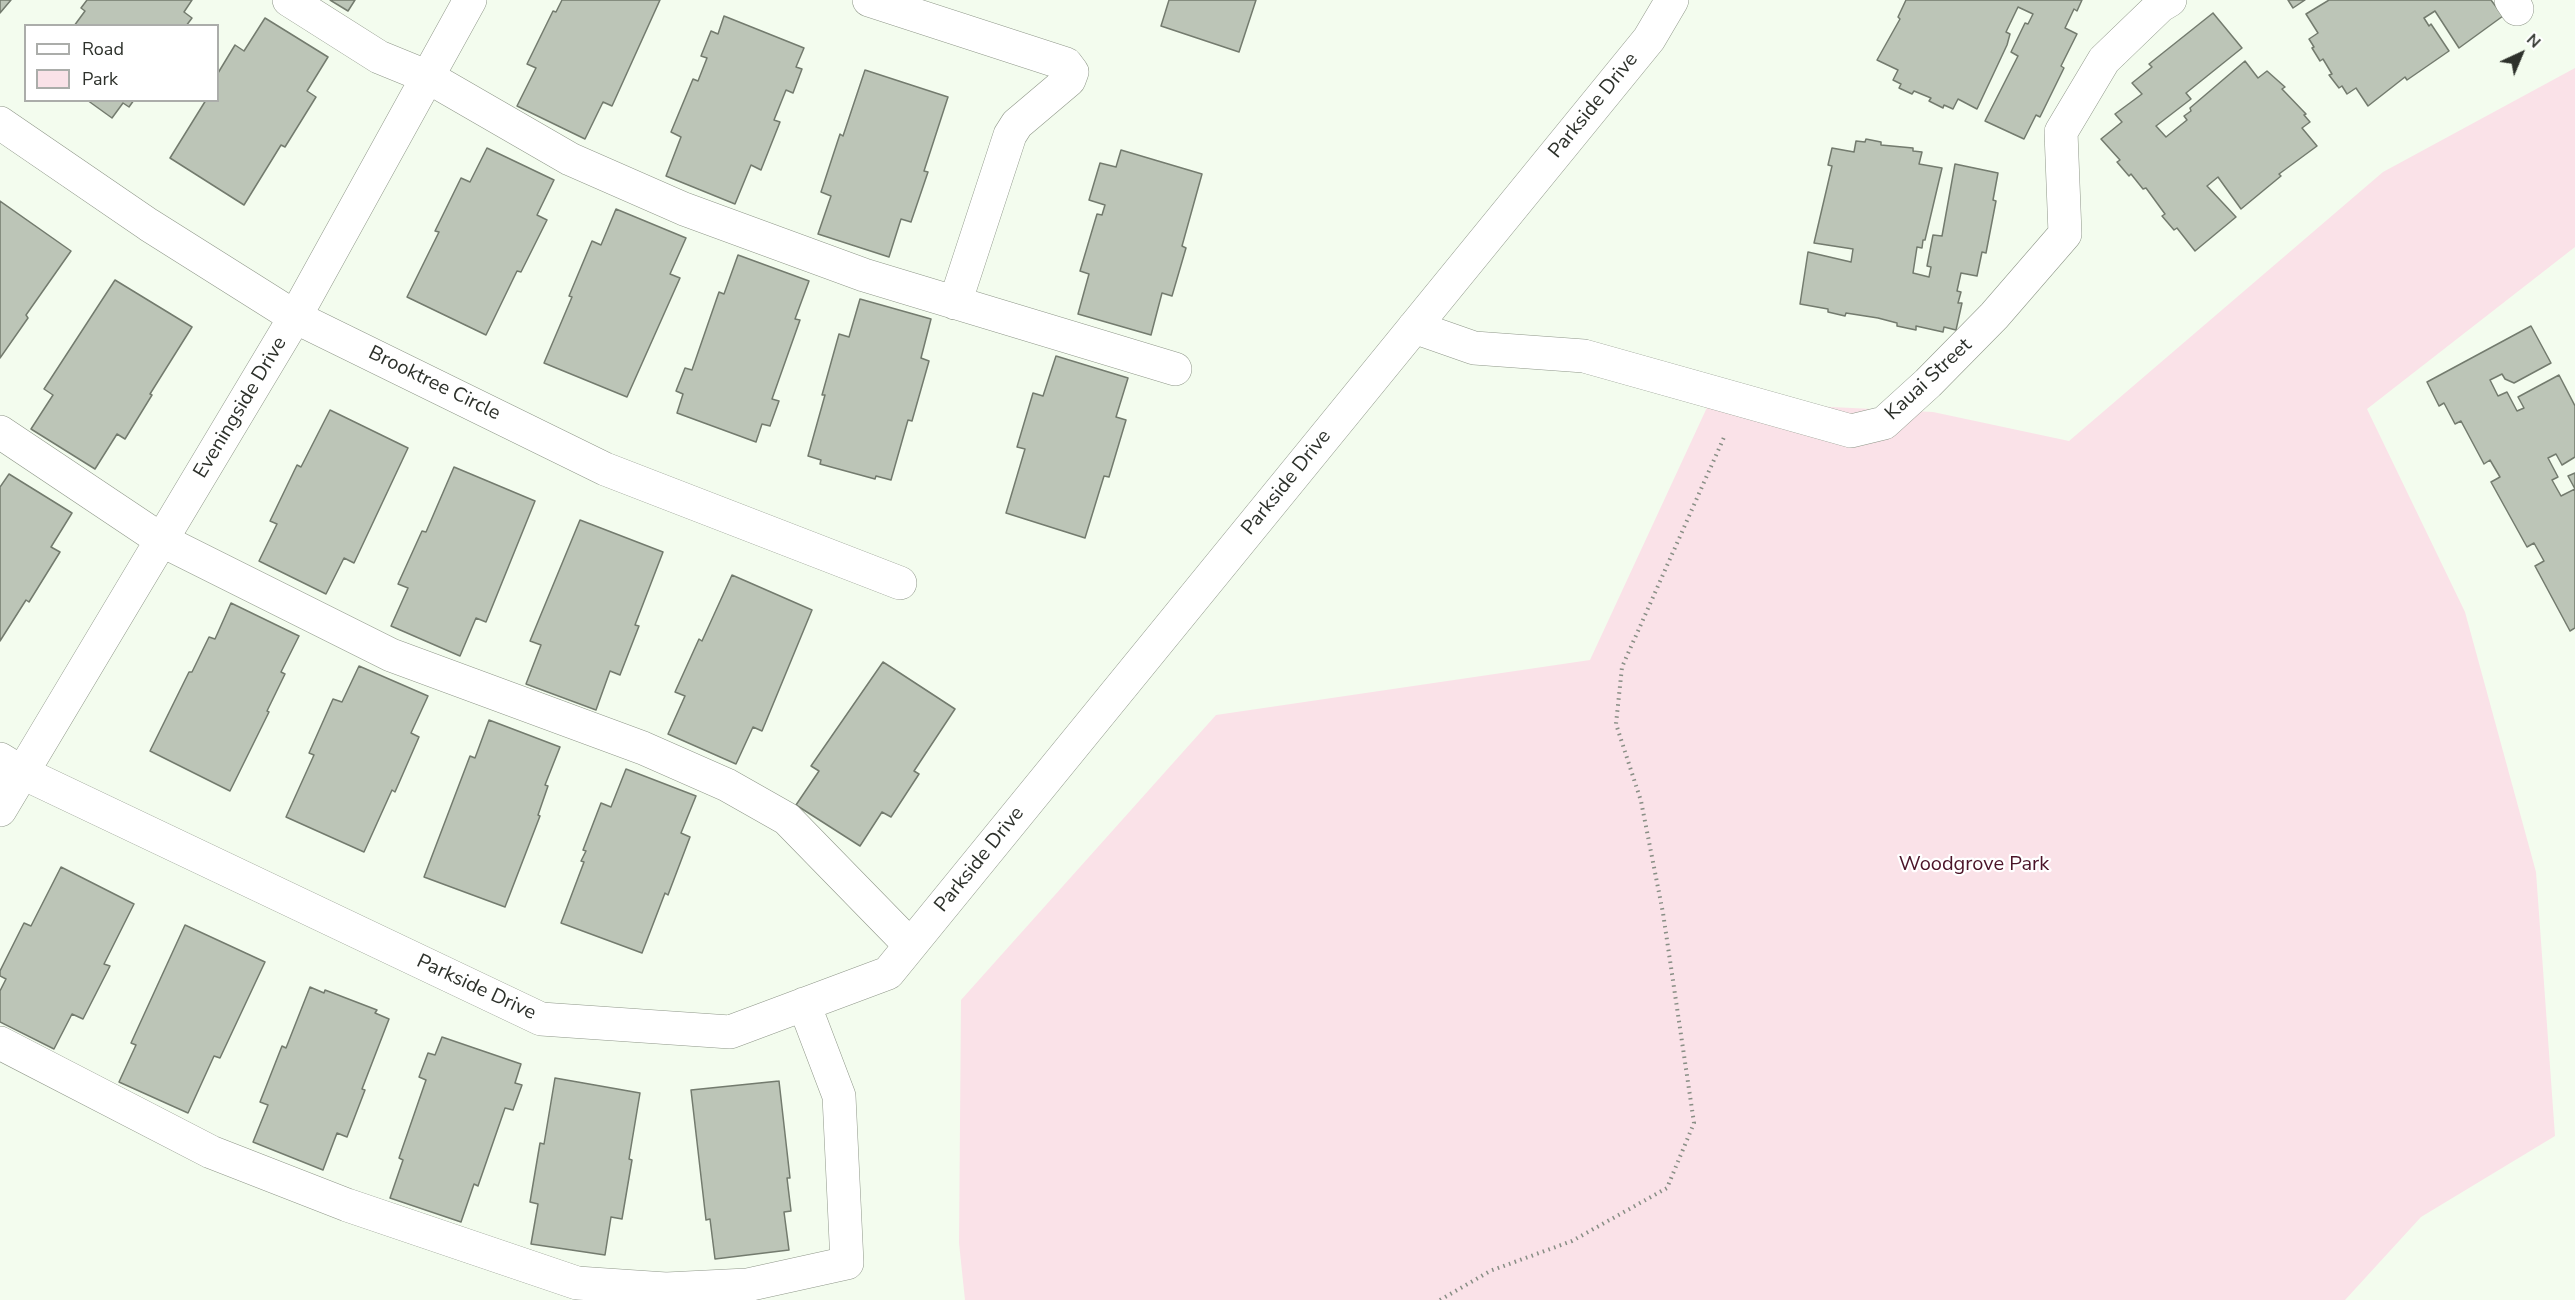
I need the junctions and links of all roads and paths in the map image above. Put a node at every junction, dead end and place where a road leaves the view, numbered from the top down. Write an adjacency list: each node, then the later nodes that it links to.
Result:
1 (289, 0): 6 (street)
2 (470, 0): 6 (street, Eveningside Drive)
3 (869, 0): 8 (street)
4 (1672, 0): 10 (street, Parkside Drive)
5 (2159, 2): 10 (street, Kauai Street)
6 (428, 77): 8 (street); 9 (street, Eveningside Drive)
7 (0, 123): 9 (street, Brooktree Circle)
8 (955, 303): 11 (street)
9 (295, 317): 14 (street, Eveningside Drive); 15 (street, Brooktree Circle)
10 (1414, 327): 18 (street, Parkside Drive)
11 (1175, 369)
12 (0, 432): 14 (street)
13 (1726, 434): 21 (path)
14 (163, 541): 16 (street, Eveningside Drive); 18 (street)
15 (900, 583)
16 (11, 766): 17 (street, Eveningside Drive); 19 (street, Parkside Drive)
17 (0, 810)
18 (910, 945): 19 (street, Parkside Drive)
19 (804, 1004): 20 (street)
20 (0, 1043)
21 (1440, 1300)

